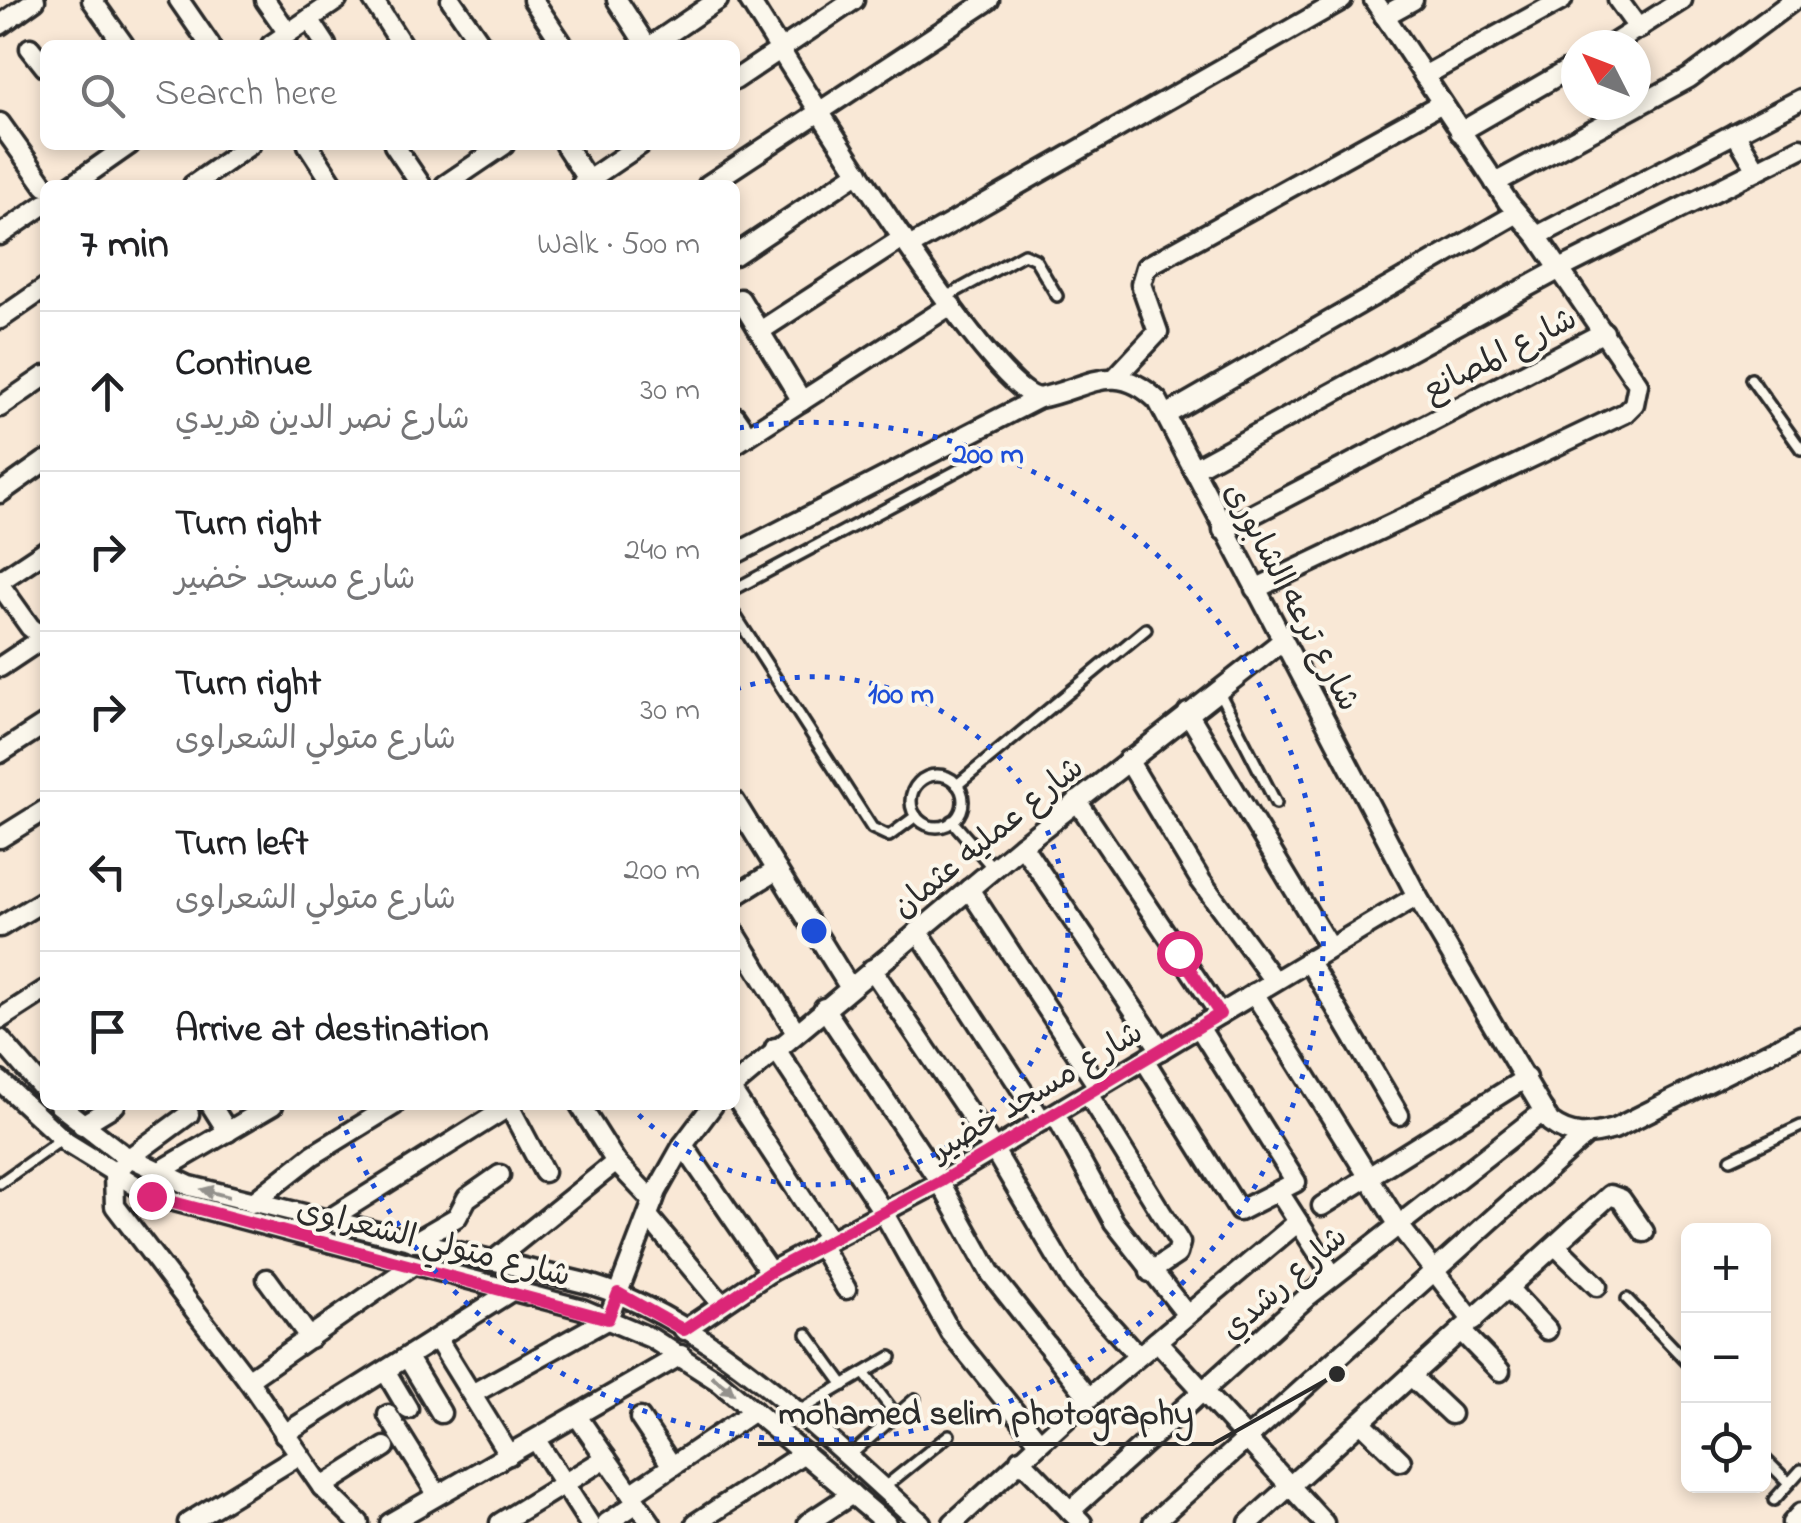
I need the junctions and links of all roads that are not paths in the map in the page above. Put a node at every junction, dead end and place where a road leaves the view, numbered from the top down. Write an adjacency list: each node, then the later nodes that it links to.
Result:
1 (34, 0): 22 (street)
2 (92, 0): 25 (street)
3 (179, 0): 26 (street)
4 (265, 0): 24 (street)
5 (336, 0): 21 (street)
6 (372, 0): 29 (street)
7 (451, 0): 30 (street)
8 (533, 0): 31 (street)
9 (617, 0): 32 (street)
10 (718, 0): 33 (street)
11 (749, 0): 35 (street)
12 (854, 0): 35 (street)
13 (989, 0): 42 (street)
14 (1342, 0): 72 (street)
15 (1413, 0): 20 (street)
16 (1562, 0): 38 (street)
17 (1618, 0): 23 (street)
18 (1682, 0): 23 (street)
19 (1794, 0): 67 (street)
20 (1379, 8): 38 (street, شارع المصانع)
21 (309, 19): 24 (street); 28 (street)
22 (0, 25)
23 (1639, 29)
24 (288, 33): 27 (street)
25 (120, 40)
26 (207, 40)
27 (278, 40)
28 (323, 40)
29 (399, 40)
30 (479, 40)
31 (560, 40)
32 (645, 40)
33 (657, 40)
34 (30, 48): 36 (street)
35 (780, 50): 39 (street); 42 (street)
36 (40, 61)
37 (1561, 74): 44 (street)
38 (1424, 76): 41 (street, شارع المصانع)
39 (740, 77)
40 (1801, 99): 45 (street)
41 (1442, 104): 44 (street, شارع المصانع); 82 (street)
42 (818, 110): 57 (street); 66 (street)
43 (0, 123): 58 (street)
44 (1460, 132): 67 (street, شارع المصانع)
45 (1735, 133): 56 (street); 71 (street)
46 (1801, 148): 56 (street)
47 (114, 150): 59 (street)
48 (243, 150): 60 (street)
49 (311, 150): 61 (street)
50 (397, 150): 62 (street)
51 (472, 150): 55 (street)
52 (497, 150): 55 (street)
53 (568, 150): 64 (street)
54 (633, 150): 65 (street)
55 (480, 162): 63 (street)
56 (1757, 170): 74 (street)
57 (859, 172): 72 (street); 73 (street)
58 (41, 180)
59 (78, 180)
60 (200, 180)
61 (326, 180)
62 (418, 180)
63 (452, 180)
64 (585, 180)
65 (591, 180)
66 (715, 180)
67 (1496, 183): 69 (street, شارع المصانع)
68 (40, 212): 70 (street)
69 (1516, 214): 71 (street, شارع المصانع); 88 (street)
70 (0, 235)
71 (1537, 236): 74 (street, شارع المصانع)
72 (906, 242): 78 (street); 80 (street)
73 (740, 251)
74 (1560, 269): 81 (street, شارع المصانع); 93 (street)
75 (40, 291): 79 (street)
76 (1057, 296): 78 (lane)
77 (740, 299): 80 (street)
78 (948, 301): 85 (street); 86 (street)
79 (0, 319)
80 (760, 331): 86 (street)
81 (1604, 332): 95 (street, شارع المصانع); 100 (street)
82 (1115, 378): 85 (street); 88 (street, شارع ترعه الشابورى)
83 (40, 379): 87 (street)
84 (1751, 379): 90 (lane)
85 (1039, 398): 96 (street)
86 (802, 400): 89 (street)
87 (0, 407)
88 (1166, 415): 93 (street, شارع ترعه الشابورى)
89 (742, 440)
90 (1801, 448)
91 (984, 457): 99 (lane)
92 (40, 464): 94 (street)
93 (1193, 469): 95 (street, شارع ترعه الشابورى)
94 (0, 492)
95 (1223, 530): 100 (street, شارع ترعه الشابورى)
96 (740, 551)
97 (40, 554): 98 (street)
98 (0, 583): 103 (street)
99 (740, 586)
100 (1254, 589): 105 (street, شارع ترعه الشابورى)
101 (740, 623): 116 (lane)
102 (1146, 629): 112 (lane)
103 (40, 633)
104 (40, 641): 106 (street)
105 (1282, 641): 107 (street, شارع عمليه عثمان); 125 (street, شارع ترعه الشابورى)
106 (0, 667)
107 (1218, 689): 108 (street, شارع عمليه عثمان); 114 (lane)
108 (1188, 713): 111 (street, شارع عمليه عثمان); 130 (street)
109 (40, 727): 110 (street)
110 (0, 753)
111 (1128, 760): 113 (street, شارع عمليه عثمان); 133 (street)
112 (958, 785): 116 (lane); 117 (lane)
113 (1077, 801): 120 (street, شارع عمليه عثمان); 138 (street)
114 (1276, 803)
115 (40, 813): 119 (street)
116 (916, 816): 117 (lane)
117 (952, 821): 121 (lane)
118 (741, 824): 122 (street)
119 (0, 838)
120 (1022, 845): 121 (street, شارع عمليه عثمان); 145 (street)
121 (994, 868): 123 (street, شارع عمليه عثمان)
122 (777, 870): 124 (street); 134 (street)
123 (970, 889): 128 (street, شارع عمليه عثمان); 150 (street)
124 (740, 893)
125 (1417, 896): 130 (street, شارع مسجد خضير); 147 (street, شارع ترعه الشابورى)
126 (40, 903): 127 (street)
127 (0, 927)
128 (918, 931): 132 (street, شارع عمليه عثمان); 164 (street)
129 (740, 941): 141 (street)
130 (1329, 947): 131 (street, شارع مسجد خضير)
131 (1308, 960): 133 (street, شارع مسجد خضير); 163 (street)
132 (872, 969): 134 (street, شارع عمليه عثمان); 171 (street)
133 (1274, 981): 136 (street, شارع مسجد خضير)
134 (850, 988): 137 (street, شارع عمليه عثمان)
135 (40, 993): 139 (street)
136 (1254, 993): 138 (street, شارع مسجد خضير); 179 (street)
137 (824, 1008): 141 (street, شارع عمليه عثمان); 180 (street)
138 (1220, 1014): 140 (street, شارع مسجد خضير)
139 (0, 1019)
140 (1199, 1027): 145 (street, شارع مسجد خضير); 182 (street)
141 (796, 1032): 144 (street, شارع عمليه عثمان)
142 (1801, 1036): 168 (street)
143 (0, 1038): 146 (street)
144 (776, 1048): 148 (street, شارع عمليه عثمان); 186 (street)
145 (1153, 1056): 150 (street, شارع مسجد خضير); 182 (street)
146 (38, 1072)
147 (1526, 1078): 161 (street, شارع ترعه الشابورى); 179 (street)
148 (741, 1080)
149 (0, 1081): 169 (street, شارع متولي الشعراوى)
150 (1094, 1091): 164 (street, شارع مسجد خضير); 197 (street)
151 (740, 1104): 191 (street)
152 (64, 1110): 165 (street, شارع متولي الشعراوى)
153 (107, 1110): 165 (street)
154 (214, 1110): 167 (street)
155 (265, 1110): 167 (street)
156 (386, 1110): 183 (street)
157 (502, 1110): 187 (street)
158 (513, 1110): 175 (street)
159 (583, 1110): 174 (street)
160 (709, 1110): 170 (street)
161 (1544, 1111): 168 (street); 189 (street, شارع رشدي)
162 (189, 1114): 172 (street)
163 (1398, 1115)
164 (1049, 1118): 171 (street, شارع مسجد خضير); 197 (street)
165 (82, 1126): 172 (street, شارع متولي الشعراوى)
166 (1801, 1126): 173 (lane)
167 (228, 1132): 176 (street)
168 (1585, 1136): 198 (street)
169 (62, 1138): 177 (street, شارع متولي الشعراوى); 181 (lane)
170 (683, 1145): 185 (street); 196 (street)
171 (994, 1150): 180 (street, شارع مسجد خضير); 218 (street)
172 (129, 1158): 176 (street, شارع متولي الشعراوى); 177 (street)
173 (1731, 1159)
174 (616, 1162): 185 (street); 194 (street)
175 (544, 1172)
176 (157, 1173): 183 (street, شارع متولي الشعراوى, one-way to 176)
177 (114, 1175): 195 (street, شارع متولي الشعراوى); 226 (street)
178 (500, 1175): 192 (street)
179 (1368, 1177): 184 (street); 189 (street)
180 (940, 1182): 186 (street, شارع مسجد خضير); 230 (street)
181 (0, 1183)
182 (1287, 1187): 188 (street)
183 (252, 1203): 187 (street, شارع متولي الشعراوى)
184 (1322, 1206)
185 (650, 1208): 205 (street); 207 (street)
186 (882, 1210): 191 (street, شارع مسجد خضير); 246 (street)
187 (326, 1221): 192 (street, شارع متولي الشعراوى)
188 (1298, 1222): 199 (street); 208 (street)
189 (1398, 1224): 198 (street); 199 (street, شارع رشدي)
190 (1644, 1232): 193 (street)
191 (824, 1241): 196 (street, شارع مسجد خضير); 203 (street)
192 (414, 1242): 194 (street, شارع متولي الشعراوى)
193 (1556, 1246): 201 (street); 202 (street)
194 (493, 1261): 205 (street, شارع متولي الشعراوى)
195 (410, 1266): 204 (street, شارع متولي الشعراوى); 214 (street)
196 (770, 1272): 207 (street, شارع مسجد خضير)
197 (1150, 1272): 208 (street)
198 (1434, 1273): 210 (street); 244 (street)
199 (1333, 1276): 228 (street, شارع رشدي)
200 (267, 1279): 214 (street)
201 (1596, 1286)
202 (1508, 1288): 210 (street); 212 (street)
203 (846, 1289)
204 (510, 1292): 209 (street, شارع متولي الشعراوى); 215 (street)
205 (618, 1293): 209 (street); 211 (street, شارع متولي الشعراوى)
206 (1627, 1298): 219 (lane)
207 (720, 1302): 211 (street, شارع مسجد خضير)
208 (1188, 1315): 216 (street)
209 (608, 1319): 217 (street, شارع متولي الشعراوى); 229 (street)
210 (1467, 1326): 223 (street); 225 (street)
211 (684, 1330): 235 (street, شارع متولي الشعراوى)
212 (1547, 1330)
213 (807, 1334): 227 (lane)
214 (310, 1338): 226 (street)
215 (438, 1340): 221 (street); 229 (street)
216 (1157, 1341): 218 (street); 228 (street)
217 (681, 1355): 233 (street, شارع متولي الشعراوى, one-way to 233); 239 (street)
218 (1138, 1356): 230 (street)
219 (1681, 1356)
220 (891, 1357): 224 (lane)
221 (408, 1358): 222 (street); 234 (street)
222 (386, 1372): 232 (street); 242 (street)
223 (1500, 1372)
224 (864, 1373): 227 (lane); 238 (lane)
225 (1412, 1376): 236 (street); 241 (street)
226 (248, 1380): 242 (street)
227 (844, 1385): 235 (lane)
228 (1203, 1391): 244 (street); 268 (street, شارع رشدي)
229 (472, 1394): 250 (street)
230 (1089, 1398): 246 (street)
231 (915, 1399): 238 (lane)
232 (408, 1410)
233 (754, 1411): 248 (street, شارع متولي الشعراوى); 256 (street)
234 (441, 1413)
235 (796, 1413): 252 (street, شارع متولي الشعراوى)
236 (1451, 1414)
237 (388, 1415): 263 (street)
238 (896, 1415): 252 (lane)
239 (576, 1416): 245 (street); 251 (street)
240 (640, 1418): 256 (street)
241 (1361, 1422): 254 (street); 260 (street)
242 (284, 1434): 249 (street)
243 (949, 1435): 262 (lane)
244 (1247, 1439): 260 (street); 281 (street)
245 (536, 1440): 250 (street); 258 (street)
246 (1038, 1442): 253 (street)
247 (385, 1447): 261 (street)
248 (804, 1453): 264 (street, شارع متولي الشعراوى); 276 (street)
249 (300, 1455): 261 (street); 269 (street)
250 (509, 1455): 263 (street)
251 (606, 1458): 258 (street); 265 (street)
252 (847, 1458): 262 (street, شارع متولي الشعراوى)
253 (1020, 1459): 268 (street); 280 (street)
254 (1402, 1461)
255 (1771, 1465): 259 (lane)
256 (672, 1466): 265 (street)
257 (1801, 1470): 259 (lane)
258 (564, 1483): 272 (street); 273 (street)
259 (1789, 1483): 266 (lane)
260 (1290, 1486): 282 (street); 283 (street)
261 (322, 1487): 270 (street)
262 (882, 1489): 279 (street, شارع متولي الشعراوى)
263 (436, 1494): 271 (street)
264 (852, 1494): 277 (street); 278 (street, شارع متولي الشعراوى)
265 (634, 1499): 274 (street); 275 (street)
266 (1774, 1500)
267 (1801, 1512): 284 (street)
268 (1076, 1517)
269 (188, 1523)
270 (359, 1523)
271 (390, 1523)
272 (500, 1523)
273 (589, 1523)
274 (607, 1523)
275 (650, 1523)
276 (696, 1523)
277 (808, 1523)
278 (886, 1523)
279 (921, 1523)
280 (953, 1523)
281 (1153, 1523)
282 (1249, 1523)
283 (1324, 1523)
284 (1792, 1523)

